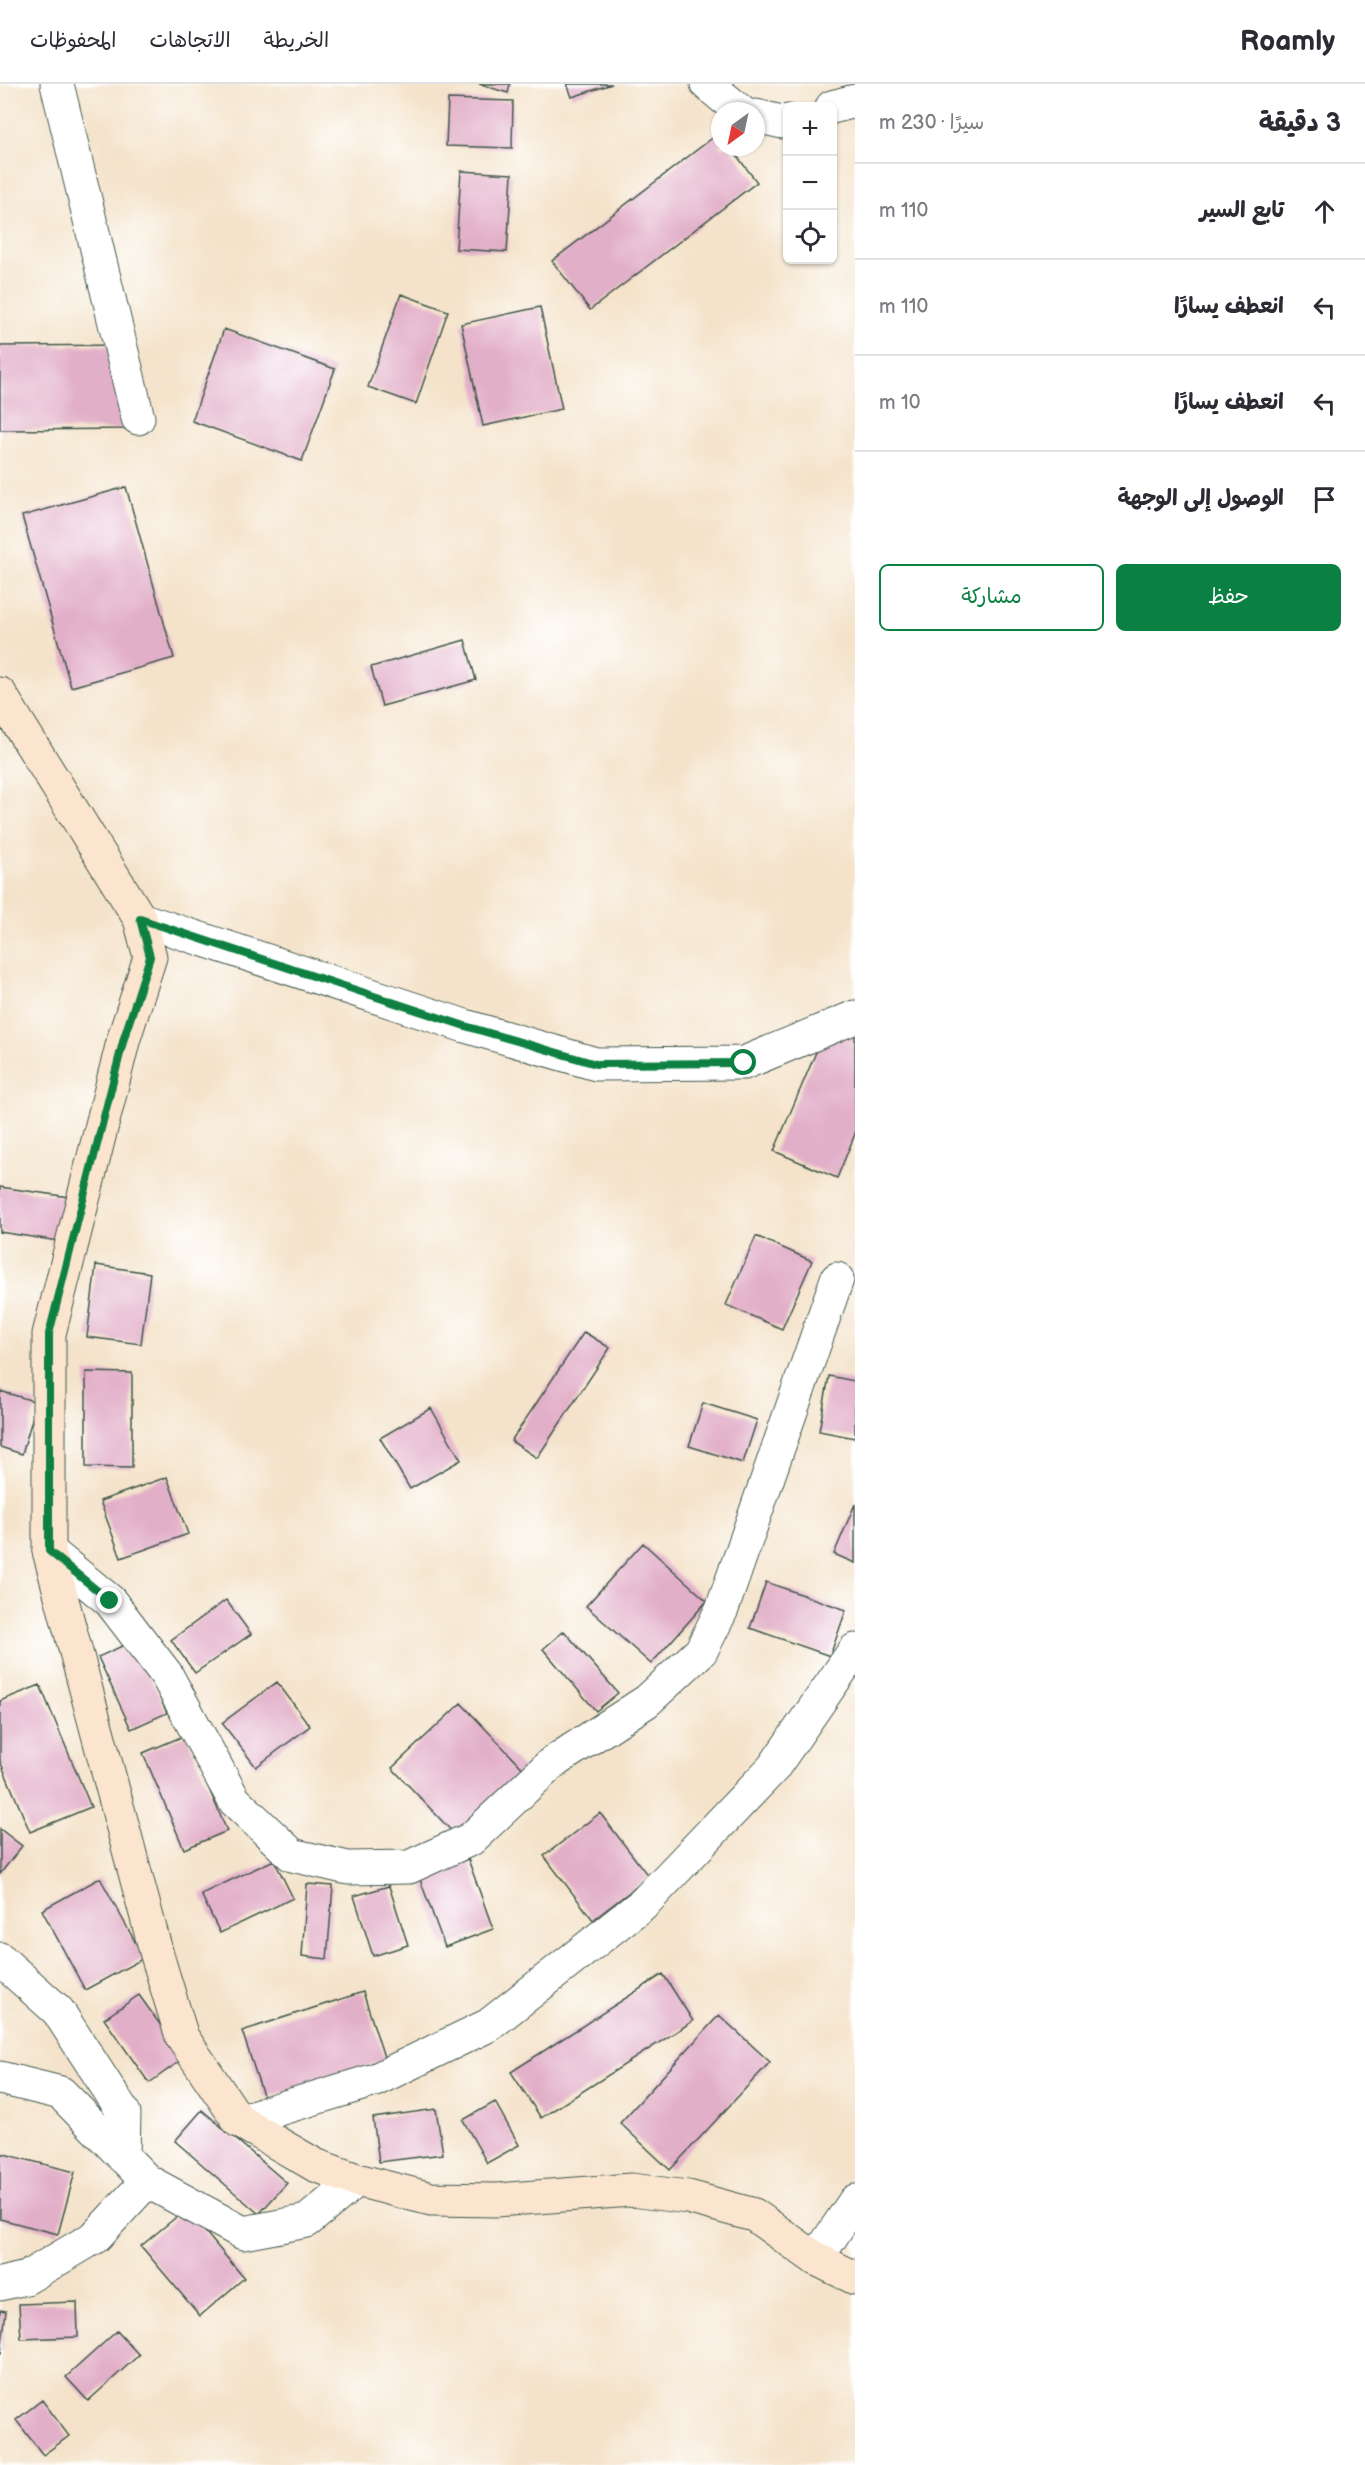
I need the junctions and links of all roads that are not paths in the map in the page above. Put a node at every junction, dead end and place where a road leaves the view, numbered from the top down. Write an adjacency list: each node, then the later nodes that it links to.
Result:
1 (57, 84): 8 (street)
2 (707, 84): 4 (street)
3 (855, 100): 5 (street)
4 (729, 102)
5 (837, 105)
6 (765, 118): 7 (street)
7 (783, 122)
8 (138, 418)
9 (0, 694): 10 (main road)
10 (140, 919): 11 (street); 13 (main road)
11 (855, 1017)
12 (837, 1279): 13 (street)
13 (49, 1551): 17 (main road)
14 (855, 1650): 17 (street)
15 (0, 1959): 18 (street)
16 (0, 2078): 18 (street)
17 (238, 2121): 19 (main road)
18 (123, 2157): 20 (street)
19 (357, 2180): 20 (street); 22 (main road)
20 (147, 2181): 24 (street)
21 (855, 2201): 22 (street)
22 (816, 2259): 23 (main road)
23 (855, 2278)
24 (0, 2284)

